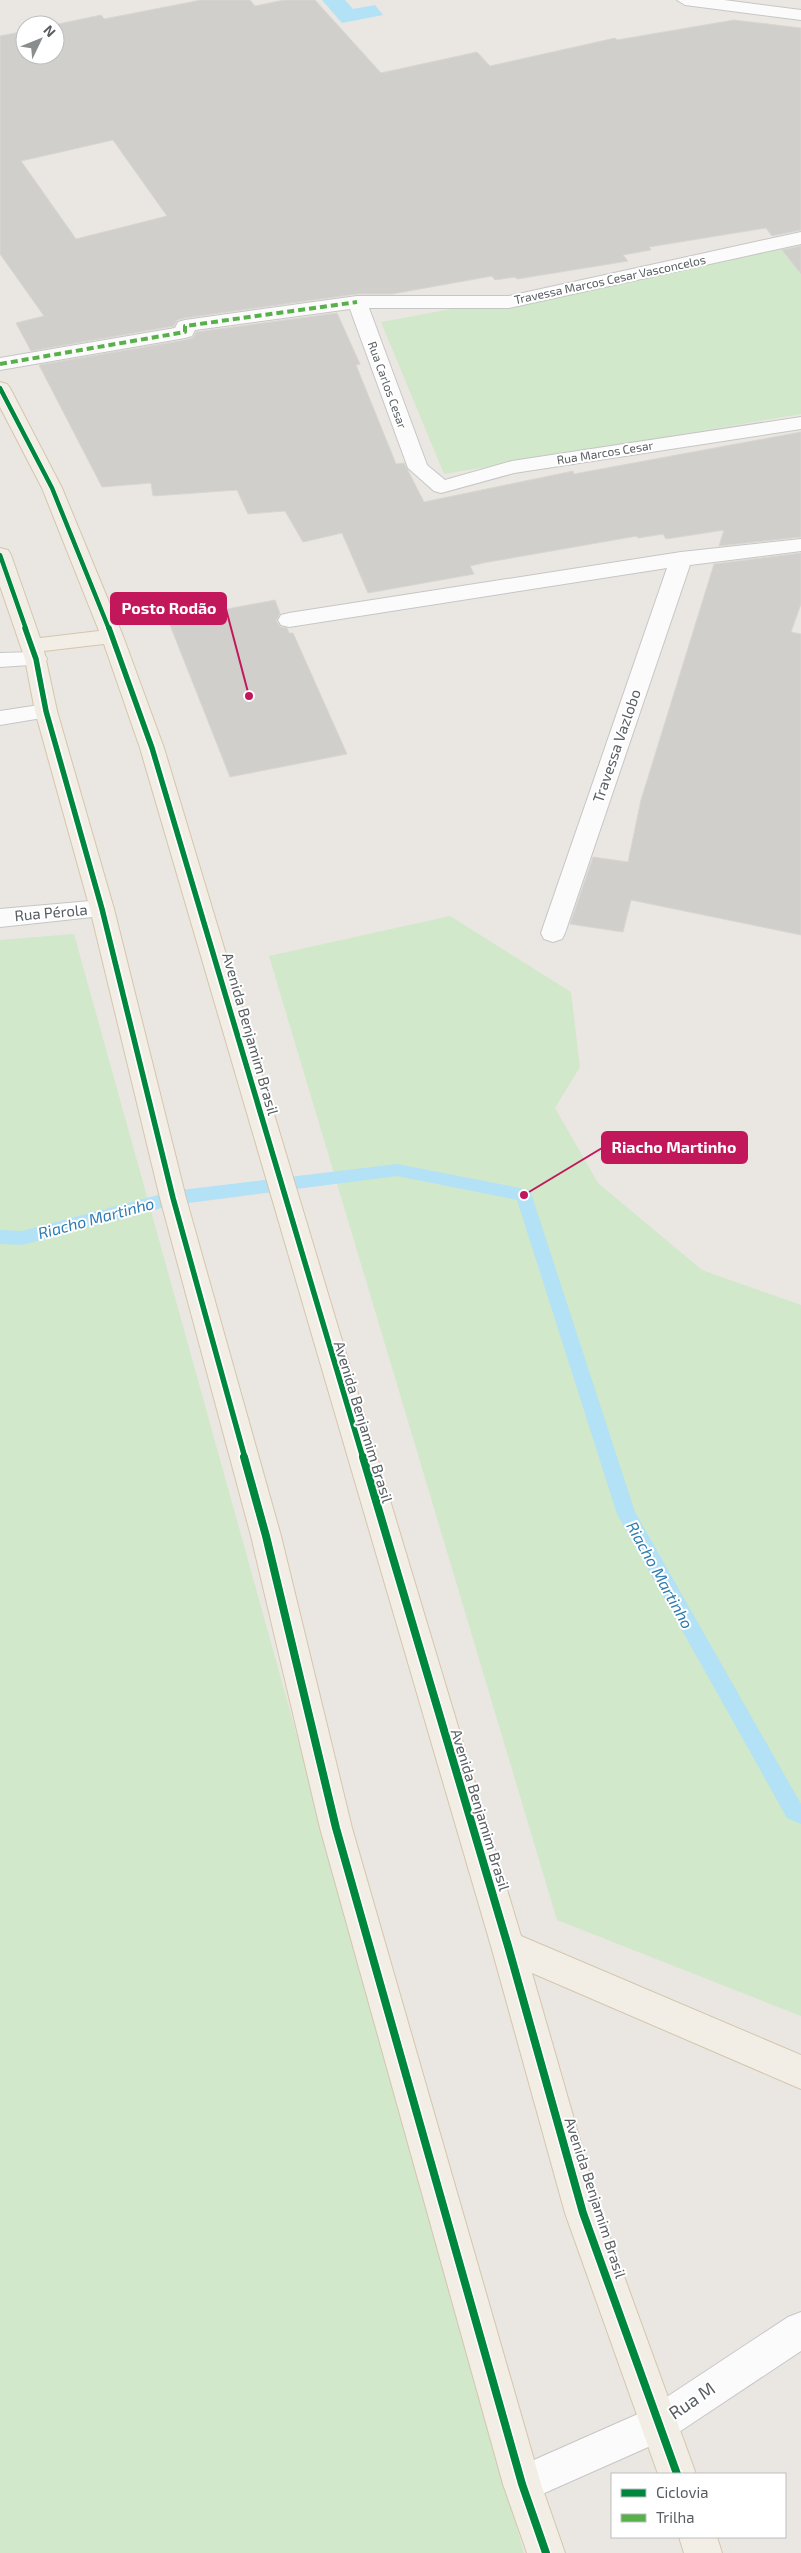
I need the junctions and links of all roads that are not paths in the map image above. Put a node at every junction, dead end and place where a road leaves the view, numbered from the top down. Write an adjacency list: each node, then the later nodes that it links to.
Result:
1 (685, 0): 2 (street)
2 (801, 15)
3 (801, 238): 4 (street, Travessa Marcos Cesar Vasconcelos)
4 (357, 302): 5 (street, Travessa Marcos Cesar Vasconcelos); 8 (street, Rua Carlos Cesar)
5 (0, 364)
6 (0, 388): 13 (main road, Avenida Benjamim Brasil)
7 (801, 424): 8 (street, Rua Marcos Cesar)
8 (418, 468)
9 (801, 545): 11 (street)
10 (0, 555): 14 (main road)
11 (681, 559): 12 (street); 20 (street, Travessa Vazlobo)
12 (289, 620)
13 (112, 636): 14 (main road); 21 (main road, Avenida Benjamim Brasil)
14 (34, 653): 15 (street); 16 (main road)
15 (0, 660)
16 (46, 711): 17 (street); 18 (main road)
17 (0, 718)
18 (102, 909): 19 (street, Rua Pérola); 26 (main road)
19 (0, 918)
20 (553, 933)
21 (508, 1946): 22 (main road); 24 (main road, Avenida Benjamim Brasil)
22 (801, 2072)
23 (801, 2330): 24 (street, Rua M)
24 (660, 2423): 25 (main road, Avenida Benjamim Brasil); 26 (street, Rua M)
25 (677, 2473)
26 (522, 2484): 28 (main road)
27 (698, 2538): 29 (main road)
28 (546, 2553)
29 (703, 2553)

